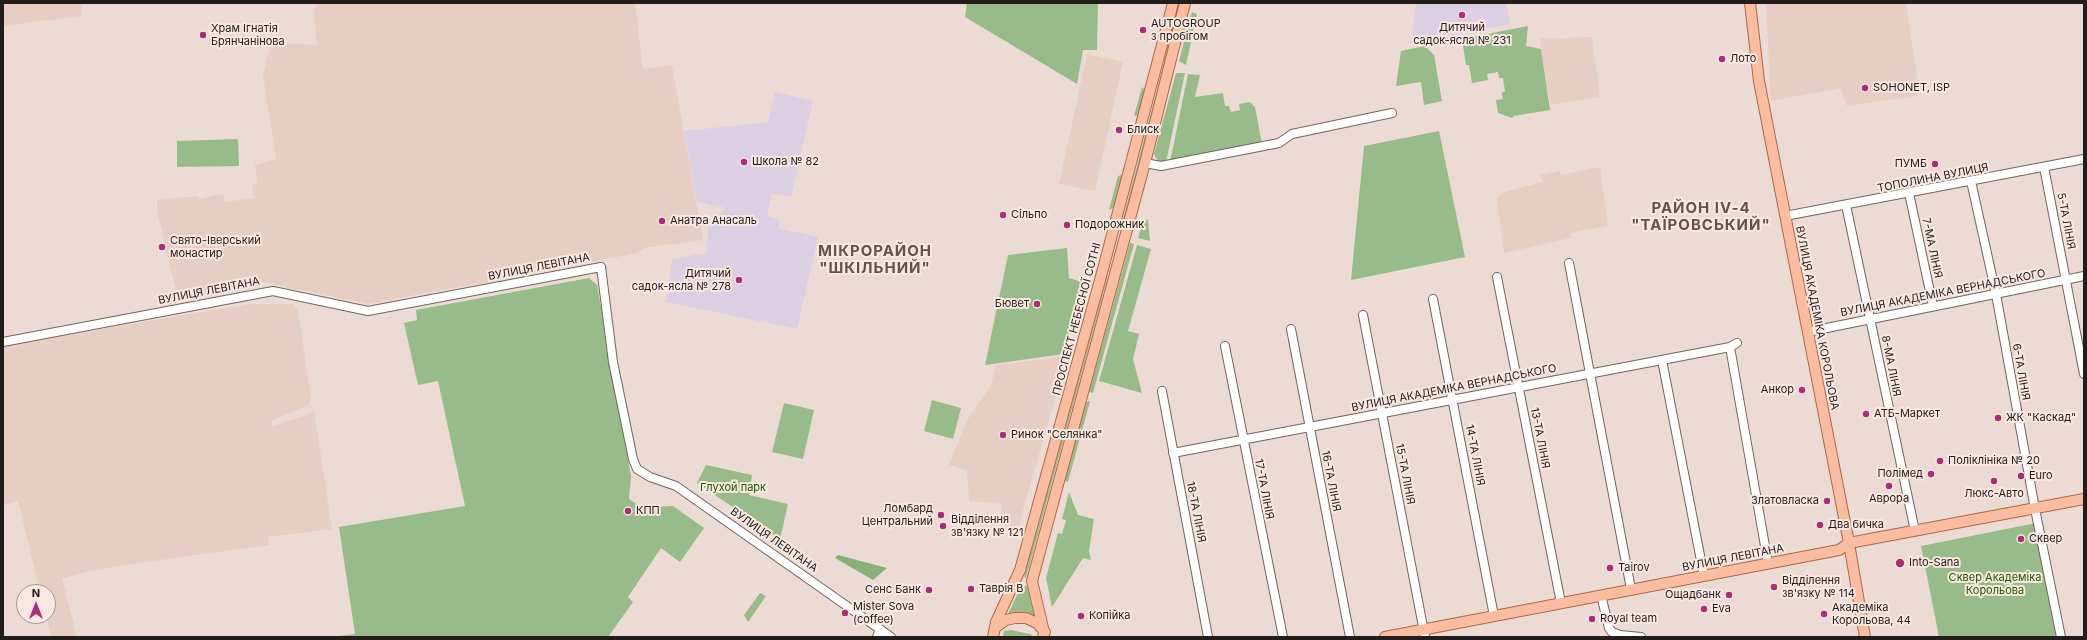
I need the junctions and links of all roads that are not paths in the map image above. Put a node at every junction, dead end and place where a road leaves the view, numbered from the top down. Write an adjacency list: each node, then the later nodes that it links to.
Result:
1 (1173, 3): 13 (main road, ПРОСПЕКТ НЕБЕСНОЇ СОТНІ)
2 (1185, 3): 6 (main road)
3 (1750, 3): 11 (main road, ВУЛИЦЯ АКАДЕМІКА КОРОЛЬОВА)
4 (1392, 113): 6 (street)
5 (2084, 159): 7 (street, ТОПОЛИНА ВУЛИЦЯ)
6 (1145, 163): 14 (main road)
7 (2044, 167): 8 (street, ТОПОЛИНА ВУЛИЦЯ); 17 (street, 5-ТА ЛІНІЯ)
8 (1971, 181): 9 (street, ТОПОЛИНА ВУЛИЦЯ); 18 (street, 6-ТА ЛІНІЯ)
9 (1909, 193): 10 (street, ТОПОЛИНА ВУЛИЦЯ); 20 (street, 7-МА ЛІНІЯ)
10 (1846, 205): 11 (street, ТОПОЛИНА ВУЛИЦЯ); 22 (street, 8-МА ЛІНІЯ)
11 (1785, 216): 24 (main road, ВУЛИЦЯ АКАДЕМІКА КОРОЛЬОВА)
12 (1569, 263): 28 (street)
13 (1103, 269): 14 (main road); 48 (main road, ПРОСПЕКТ НЕБЕСНОЇ СОТНІ)
14 (1114, 273): 50 (main road)
15 (2084, 276): 17 (street, ВУЛИЦЯ АКАДЕМІКА ВЕРНАДСЬКОГО)
16 (1497, 277): 30 (street, 13-ТА ЛІНІЯ)
17 (2066, 280): 18 (street, ВУЛИЦЯ АКАДЕМІКА ВЕРНАДСЬКОГО); 29 (street, 5-ТА ЛІНІЯ)
18 (1996, 294): 20 (street, ВУЛИЦЯ АКАДЕМІКА ВЕРНАДСЬКОГО); 38 (street, 6-ТА ЛІНІЯ)
19 (1433, 299): 32 (street, 14-ТА ЛІНІЯ)
20 (1933, 306): 22 (street, ВУЛИЦЯ АКАДЕМІКА ВЕРНАДСЬКОГО)
21 (1363, 315): 33 (street, 15-ТА ЛІНІЯ)
22 (1870, 319): 24 (street, ВУЛИЦЯ АКАДЕМІКА ВЕРНАДСЬКОГО); 39 (street, 8-МА ЛІНІЯ)
23 (1292, 329): 34 (street, 16-ТА ЛІНІЯ)
24 (1807, 332): 40 (main road, ВУЛИЦЯ АКАДЕМІКА КОРОЛЬОВА)
25 (3, 342): 47 (street, ВУЛИЦЯ ЛЕВІТАНА)
26 (1225, 346): 35 (street, 17-ТА ЛІНІЯ)
27 (1662, 360): 28 (street, ВУЛИЦЯ АКАДЕМІКА ВЕРНАДСЬКОГО); 41 (street, ВУЛИЦЯ АКАДЕМІКА ВЕРНАДСЬКОГО); 42 (street)
28 (1590, 374): 30 (street, ВУЛИЦЯ АКАДЕМІКА ВЕРНАДСЬКОГО); 43 (street)
29 (2084, 374)
30 (1519, 387): 32 (street, ВУЛИЦЯ АКАДЕМІКА ВЕРНАДСЬКОГО); 45 (street, 13-ТА ЛІНІЯ)
31 (1162, 391): 36 (street, 18-ТА ЛІНІЯ)
32 (1453, 400): 33 (street, ВУЛИЦЯ АКАДЕМІКА ВЕРНАДСЬКОГО); 46 (street, 14-ТА ЛІНІЯ)
33 (1382, 413): 34 (street, ВУЛИЦЯ АКАДЕМІКА ВЕРНАДСЬКОГО); 49 (street, 15-ТА ЛІНІЯ)
34 (1310, 427): 35 (street, ВУЛИЦЯ АКАДЕМІКА ВЕРНАДСЬКОГО); 54 (street, 16-ТА ЛІНІЯ)
35 (1243, 439): 36 (street, ВУЛИЦЯ АКАДЕМІКА ВЕРНАДСЬКОГО); 53 (street, 17-ТА ЛІНІЯ)
36 (1173, 453): 52 (street, 18-ТА ЛІНІЯ)
37 (2084, 500): 38 (main road, ВУЛИЦЯ ЛЕВІТАНА)
38 (2035, 509): 39 (main road, ВУЛИЦЯ ЛЕВІТАНА); 58 (street, 6-ТА ЛІНІЯ)
39 (1915, 531): 40 (main road, ВУЛИЦЯ ЛЕВІТАНА)
40 (1849, 543): 41 (main road, ВУЛИЦЯ ЛЕВІТАНА); 57 (main road, ВУЛИЦЯ АКАДЕМІКА КОРОЛЬОВА)
41 (1768, 563): 42 (main road, ВУЛИЦЯ ЛЕВІТАНА)
42 (1704, 576): 43 (main road, ВУЛИЦЯ ЛЕВІТАНА)
43 (1632, 589): 44 (main road, ВУЛИЦЯ ЛЕВІТАНА)
44 (1601, 595): 45 (main road, ВУЛИЦЯ ЛЕВІТАНА); 56 (street)
45 (1561, 603): 46 (main road, ВУЛИЦЯ ЛЕВІТАНА)
46 (1494, 616): 49 (main road, ВУЛИЦЯ ЛЕВІТАНА)
47 (879, 633): 51 (street, ВУЛИЦЯ ЛЕВІТАНА)
48 (994, 633): 50 (main road)
49 (1424, 633): 55 (main road, ВУЛИЦЯ ЛЕВІТАНА)
50 (1045, 635)
51 (891, 637)
52 (1208, 637)
53 (1282, 637)
54 (1350, 637)
55 (1385, 637)
56 (1641, 637)
57 (1865, 637)
58 (2061, 637)

